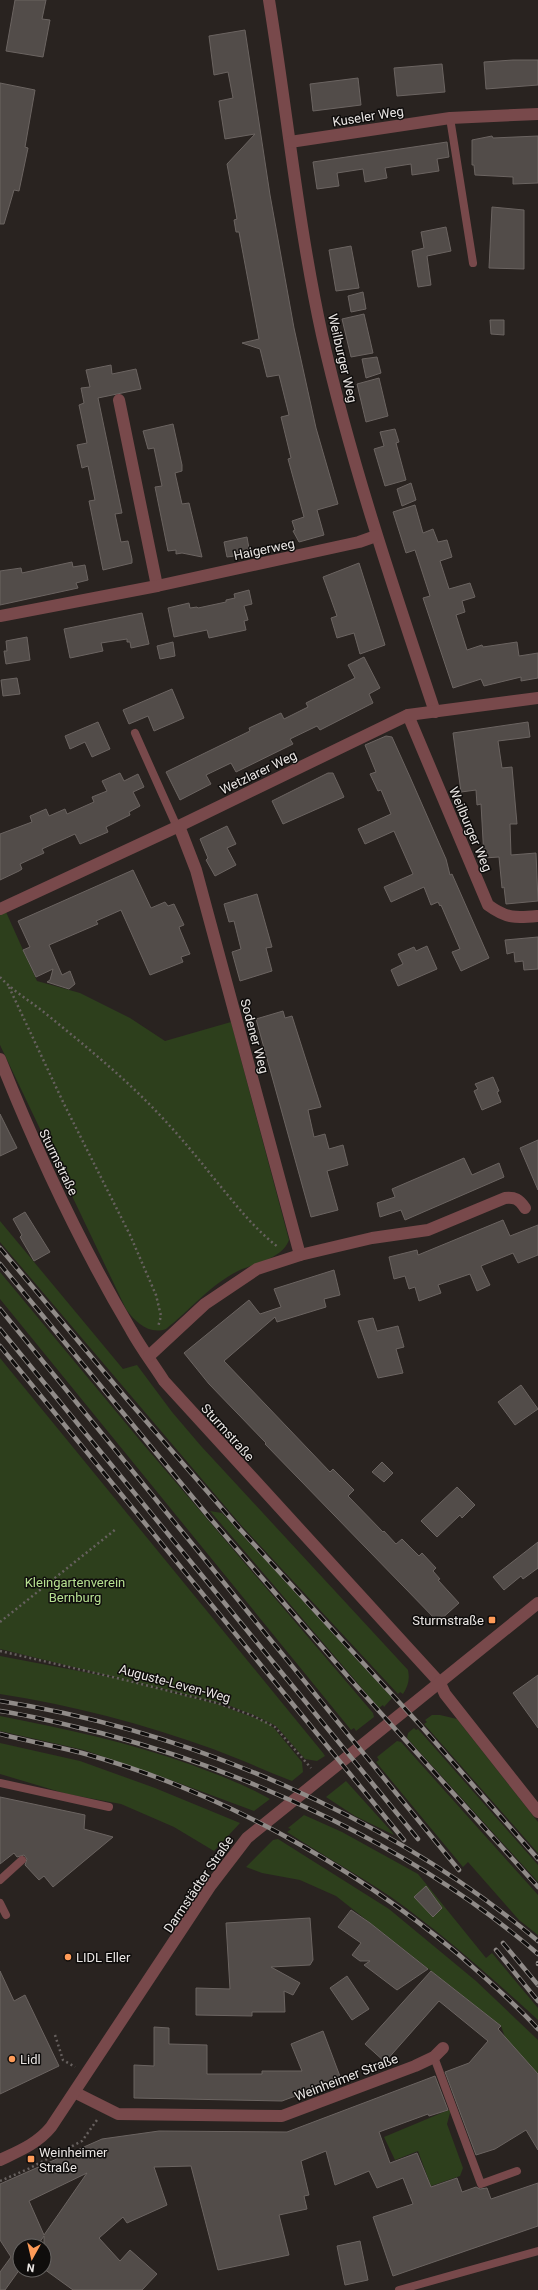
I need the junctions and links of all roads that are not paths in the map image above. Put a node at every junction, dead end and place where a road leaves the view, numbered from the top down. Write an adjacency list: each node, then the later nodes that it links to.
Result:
1 (268, 0): 4 (street, Weilburger Weg)
2 (538, 114): 3 (street, Kuseler Weg)
3 (450, 118): 4 (street, Kuseler Weg); 5 (lane)
4 (290, 142): 7 (street, Weilburger Weg)
5 (473, 263)
6 (119, 400): 8 (street)
7 (376, 536): 8 (street, Haigerweg); 11 (street, Weilburger Weg)
8 (157, 586): 9 (street, Haigerweg)
9 (0, 616)
10 (538, 698): 11 (street, Wetzlarer Weg)
11 (435, 712): 12 (street, Wetzlarer Weg)
12 (408, 715): 14 (street, Wetzlarer Weg); 16 (street, Weilburger Weg)
13 (135, 733): 14 (lane)
14 (178, 826): 15 (street, Wetzlarer Weg); 19 (street, Sodener Weg)
15 (0, 909)
16 (538, 916)
17 (0, 1059): 20 (street, Sturmstraße)
18 (525, 1208): 19 (street)
19 (296, 1256): 20 (street)
20 (149, 1356): 22 (street, Sturmstraße)
21 (538, 1603): 22 (street, Darmstädter Straße)
22 (440, 1683): 25 (street, Sturmstraße); 31 (street, Darmstädter Straße)
23 (0, 1783): 24 (lane)
24 (109, 1807)
25 (538, 1812)
26 (22, 1860): 27 (lane)
27 (0, 1880)
28 (0, 1903): 29 (lane)
29 (6, 1915)
30 (438, 2053): 31 (street, Weinheimer Straße); 33 (lane)
31 (76, 2093): 32 (street)
32 (0, 2160)
33 (517, 2171)
34 (538, 2251): 35 (lane)
35 (399, 2290)

